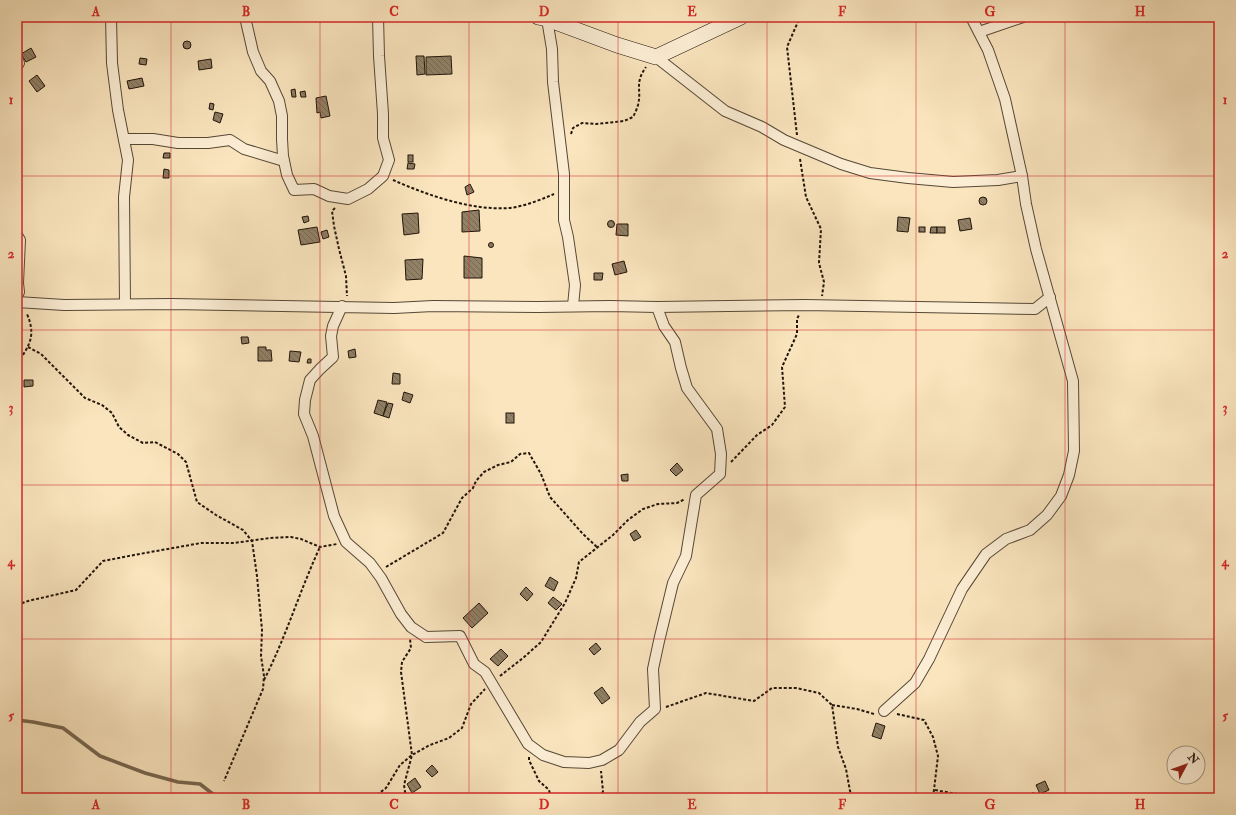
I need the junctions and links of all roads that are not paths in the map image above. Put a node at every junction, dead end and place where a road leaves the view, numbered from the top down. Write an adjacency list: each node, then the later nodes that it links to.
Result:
1 (111, 17): 12 (street)
2 (245, 17): 13 (street)
3 (378, 17): 13 (street)
4 (741, 17): 10 (street)
5 (971, 17): 8 (street)
6 (1023, 17): 8 (street)
7 (543, 18): 10 (street); 20 (street)
8 (979, 32): 14 (street)
9 (17, 57): 11 (street)
10 (656, 57): 14 (street)
11 (17, 66)
12 (124, 139): 13 (street); 18 (street)
13 (284, 161)
14 (1022, 176): 16 (street)
15 (17, 235): 17 (street)
16 (1050, 297): 21 (street); 22 (street)
17 (19, 300): 18 (street)
18 (125, 304): 19 (street)
19 (342, 306): 20 (street); 21 (street)
20 (573, 306): 21 (street)
21 (657, 307)
22 (884, 711)

